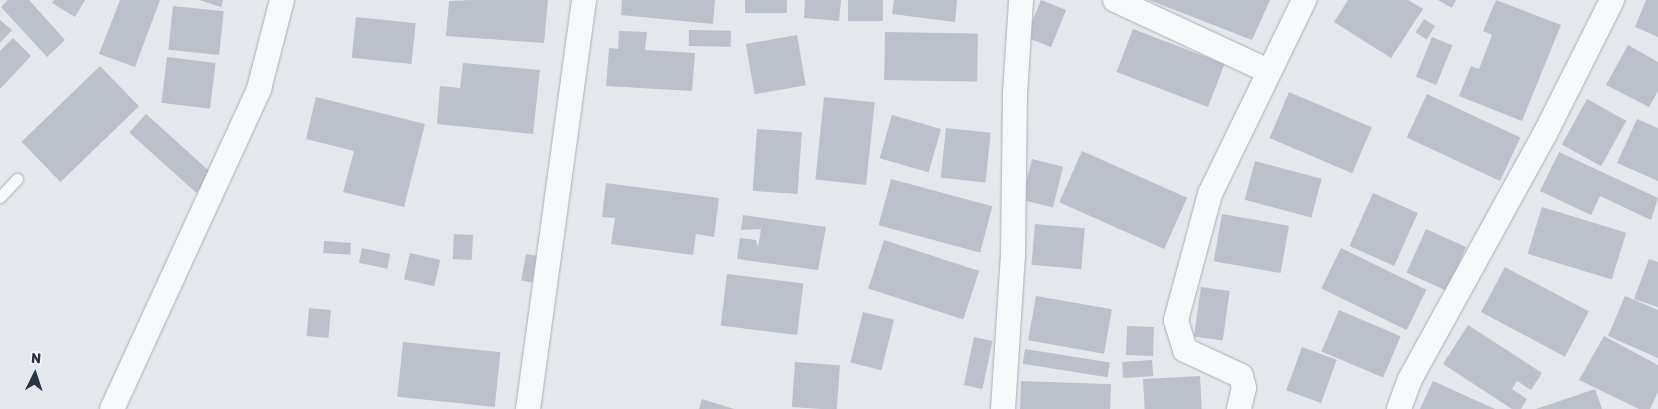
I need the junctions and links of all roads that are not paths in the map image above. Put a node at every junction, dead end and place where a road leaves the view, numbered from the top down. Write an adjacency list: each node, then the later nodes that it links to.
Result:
1 (282, 0): 10 (street)
2 (584, 0): 11 (street)
3 (1021, 0): 12 (street)
4 (1115, 0): 7 (street)
5 (1304, 0): 7 (street)
6 (1612, 0): 14 (street)
7 (1266, 70): 13 (street)
8 (17, 179): 9 (lane)
9 (0, 197)
10 (112, 409)
11 (528, 409)
12 (1003, 409)
13 (1239, 409)
14 (1399, 409)

